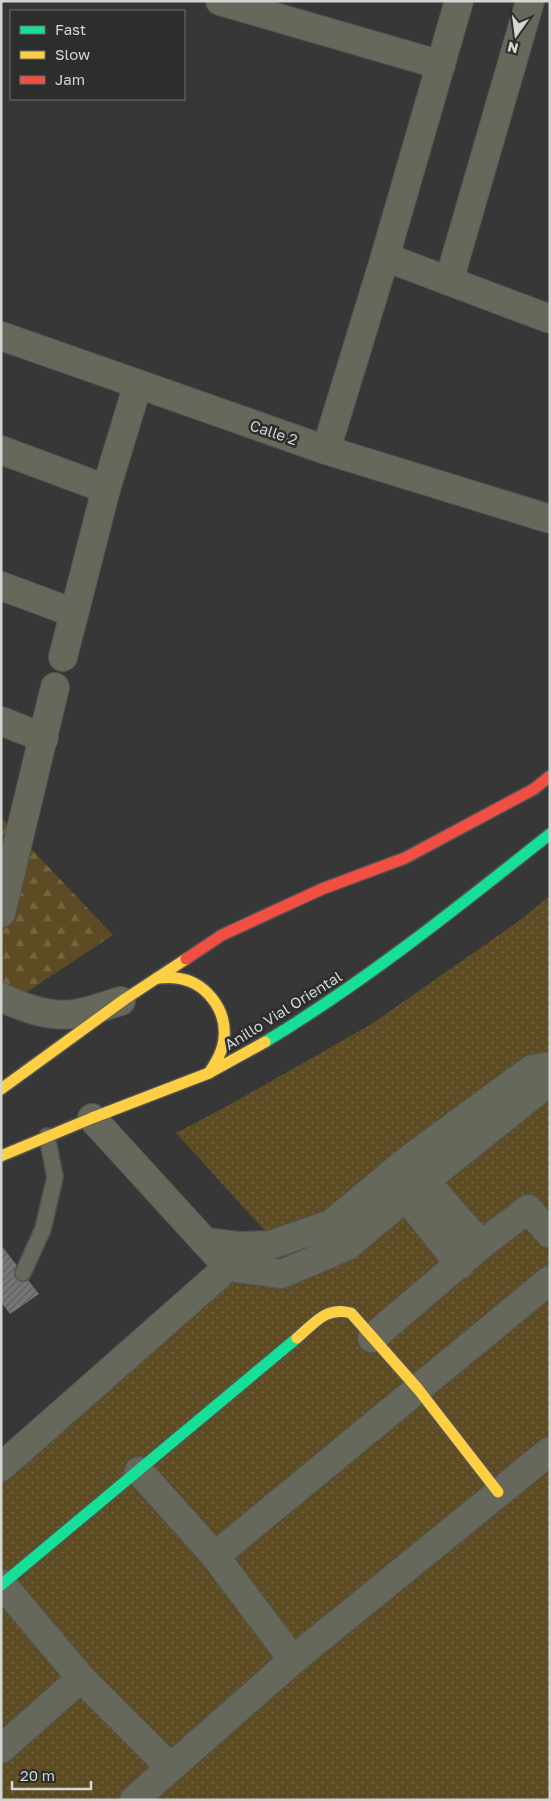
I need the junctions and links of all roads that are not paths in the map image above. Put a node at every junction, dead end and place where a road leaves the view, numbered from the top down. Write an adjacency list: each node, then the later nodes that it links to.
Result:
1 (220, 1): 4 (street)
2 (459, 1): 4 (street)
3 (530, 1): 6 (street)
4 (441, 65): 5 (street)
5 (385, 257): 6 (street); 11 (street)
6 (450, 281): 7 (street)
7 (548, 310)
8 (1, 336): 9 (street, Calle 2)
9 (138, 384): 11 (street, Calle 2); 12 (street)
10 (1, 450): 12 (street)
11 (326, 450): 13 (street, Calle 2)
12 (106, 489): 15 (street)
13 (550, 519)
14 (1, 586): 15 (street)
15 (74, 613): 16 (street)
16 (63, 657)
17 (55, 688): 19 (street)
18 (1, 721): 19 (street)
19 (44, 738): 22 (street)
20 (550, 776): 24 (main road)
21 (550, 834): 28 (main road, Anillo Vial Oriental)
22 (7, 867): 23 (street)
23 (1, 913)
24 (157, 978): 26 (main road); 28 (main road)
25 (1, 997): 26 (street)
26 (125, 999): 30 (main road)
27 (550, 1066): 34 (street)
28 (209, 1073): 31 (main road, Anillo Vial Oriental)
29 (550, 1075): 34 (street)
30 (1, 1089)
31 (92, 1118): 32 (main road, Anillo Vial Oriental); 37 (street)
32 (47, 1136): 33 (main road, Anillo Vial Oriental); 39 (lane)
33 (1, 1156)
34 (407, 1178): 36 (street); 37 (street); 38 (street)
35 (550, 1234): 36 (street)
36 (481, 1246): 38 (street)
37 (233, 1256): 44 (street)
38 (460, 1265): 41 (street)
39 (23, 1273)
40 (550, 1280): 42 (street)
41 (372, 1338): 42 (main road); 45 (main road)
42 (418, 1389): 46 (main road); 47 (street)
43 (550, 1451): 46 (street)
44 (1, 1467)
45 (139, 1471): 47 (street); 48 (main road)
46 (498, 1492): 49 (street)
47 (215, 1556): 49 (street)
48 (2, 1584): 50 (street)
49 (292, 1660): 52 (street)
50 (82, 1678): 51 (street); 52 (street)
51 (1, 1749)
52 (170, 1767): 53 (street)
53 (134, 1800)

